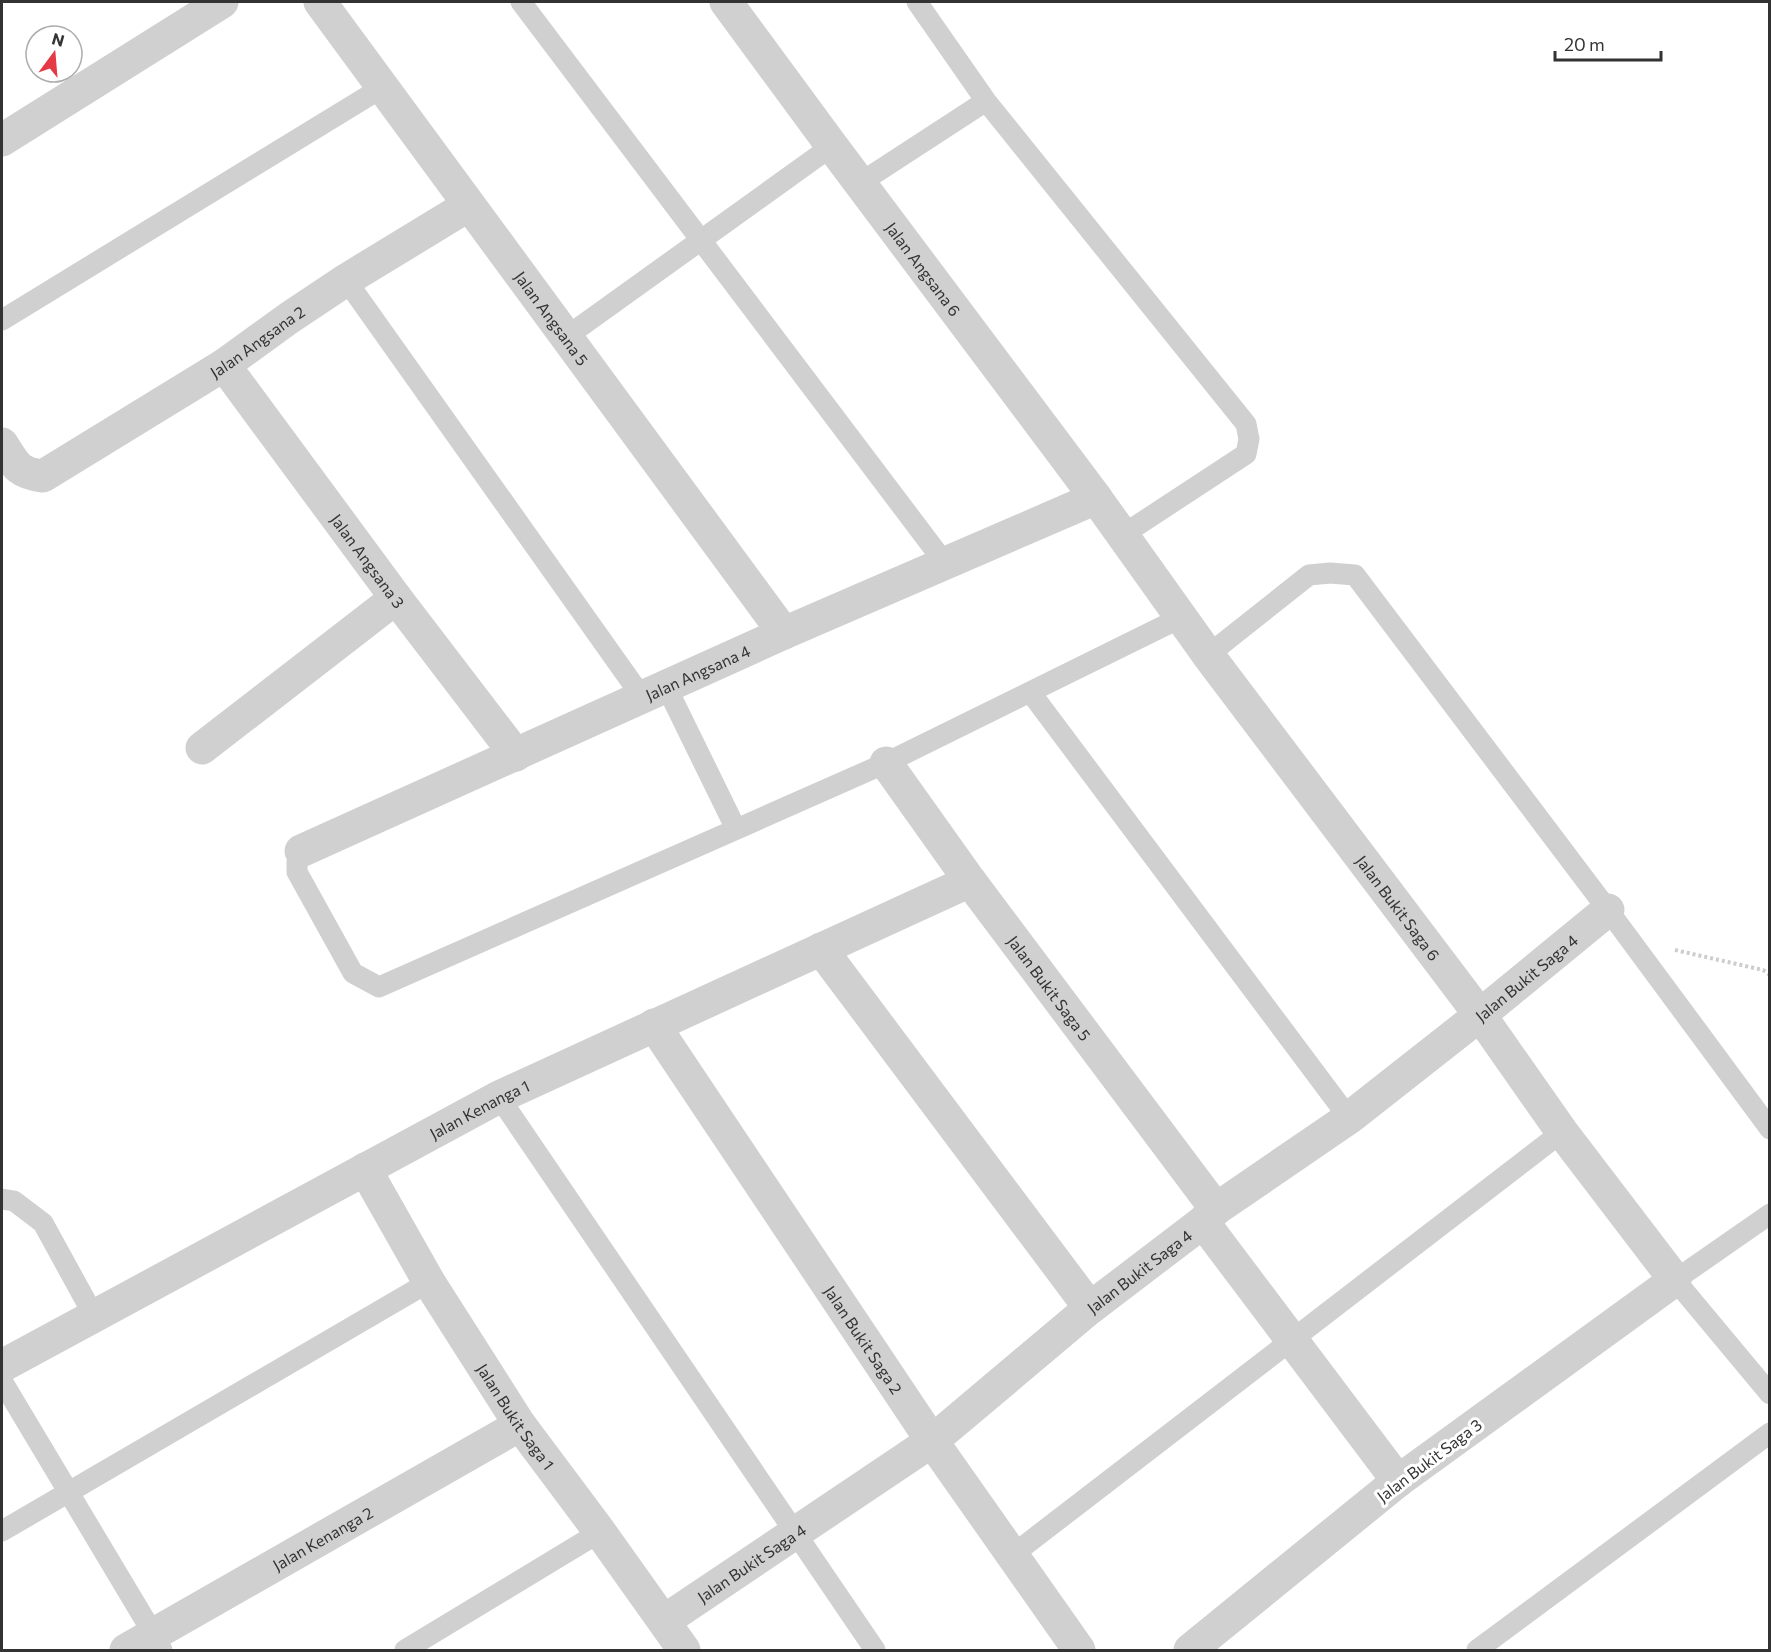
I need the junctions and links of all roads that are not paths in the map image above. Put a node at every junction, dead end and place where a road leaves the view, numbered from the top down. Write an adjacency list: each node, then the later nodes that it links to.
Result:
1 (222, 2): 8 (street)
2 (320, 2): 6 (street, Jalan Angsana 5)
3 (521, 2): 12 (lane)
4 (726, 2): 9 (street, Jalan Angsana 6)
5 (916, 2): 7 (lane)
6 (383, 87): 11 (street, Jalan Angsana 5); 14 (lane)
7 (986, 101): 10 (lane); 19 (lane)
8 (2, 140)
9 (832, 146): 10 (street, Jalan Angsana 6); 12 (lane)
10 (860, 183): 18 (street, Jalan Angsana 6)
11 (469, 205): 13 (street, Jalan Angsana 2); 15 (street, Jalan Angsana 5)
12 (700, 239): 15 (lane); 20 (lane)
13 (346, 280): 16 (street, Jalan Angsana 2); 25 (lane)
14 (2, 320)
15 (566, 337): 23 (street, Jalan Angsana 5)
16 (224, 364): 17 (street, Jalan Angsana 2); 21 (street, Jalan Angsana 3)
17 (2, 444)
18 (1096, 498): 19 (street, Jalan Angsana 6); 20 (street, Jalan Angsana 4)
19 (1121, 536): 22 (street, Jalan Bukit Saga 6)
20 (944, 562): 23 (street, Jalan Angsana 4)
21 (396, 598): 27 (street); 28 (street, Jalan Angsana 3)
22 (1180, 618): 24 (street, Jalan Bukit Saga 6); 26 (lane)
23 (784, 633): 25 (street, Jalan Angsana 4)
24 (1208, 655): 33 (lane); 35 (street, Jalan Bukit Saga 6)
25 (654, 692): 28 (street, Jalan Angsana 4); 30 (lane)
26 (1031, 693): 29 (lane); 38 (lane)
27 (202, 748)
28 (516, 755): 31 (street, Jalan Angsana 4)
29 (886, 763): 30 (lane); 32 (street, Jalan Bukit Saga 5)
30 (736, 829): 31 (lane)
31 (301, 851)
32 (970, 881): 34 (street, Jalan Kenanga 1); 44 (street, Jalan Bukit Saga 5)
33 (1608, 910): 35 (street, Jalan Bukit Saga 4); 39 (lane)
34 (821, 949): 36 (street, Jalan Kenanga 1); 47 (street)
35 (1480, 1015): 38 (street, Jalan Bukit Saga 4); 40 (street, Jalan Bukit Saga 6)
36 (654, 1025): 37 (street, Jalan Kenanga 1); 55 (street, Jalan Bukit Saga 2)
37 (499, 1097): 41 (street, Jalan Kenanga 1); 60 (lane)
38 (1349, 1118): 44 (street, Jalan Bukit Saga 4)
39 (1770, 1129)
40 (1562, 1132): 45 (street, Jalan Bukit Saga 6); 49 (lane)
41 (365, 1169): 46 (street, Jalan Bukit Saga 1); 48 (street, Jalan Kenanga 1)
42 (2, 1199): 48 (lane)
43 (1770, 1214): 45 (lane)
44 (1209, 1215): 47 (street, Jalan Bukit Saga 4); 49 (street, Jalan Bukit Saga 5)
45 (1675, 1280): 52 (lane); 56 (street, Jalan Bukit Saga 3)
46 (429, 1282): 53 (street, Jalan Bukit Saga 1); 57 (lane)
47 (1090, 1308): 55 (street, Jalan Bukit Saga 4)
48 (94, 1316): 50 (street, Jalan Kenanga 1)
49 (1292, 1339): 56 (street, Jalan Bukit Saga 5); 61 (lane)
50 (2, 1366)
51 (2, 1381): 57 (lane)
52 (1770, 1394)
53 (520, 1425): 59 (street, Jalan Bukit Saga 1); 63 (street, Jalan Kenanga 2)
54 (1770, 1433): 70 (lane)
55 (932, 1441): 60 (street, Jalan Bukit Saga 4); 61 (street, Jalan Bukit Saga 2)
56 (1398, 1482): 64 (street, Jalan Bukit Saga 3)
57 (68, 1493): 58 (lane); 63 (lane)
58 (2, 1531)
59 (600, 1532): 62 (street, Jalan Bukit Saga 1); 66 (lane)
60 (794, 1533): 62 (street, Jalan Bukit Saga 4); 68 (lane)
61 (1011, 1556): 69 (street, Jalan Bukit Saga 2)
62 (664, 1621): 67 (street, Jalan Bukit Saga 1)
63 (158, 1643): 65 (street, Jalan Kenanga 2)
64 (1208, 1645)
65 (126, 1650)
66 (405, 1650)
67 (684, 1650)
68 (875, 1650)
69 (1079, 1650)
70 (1477, 1650)

